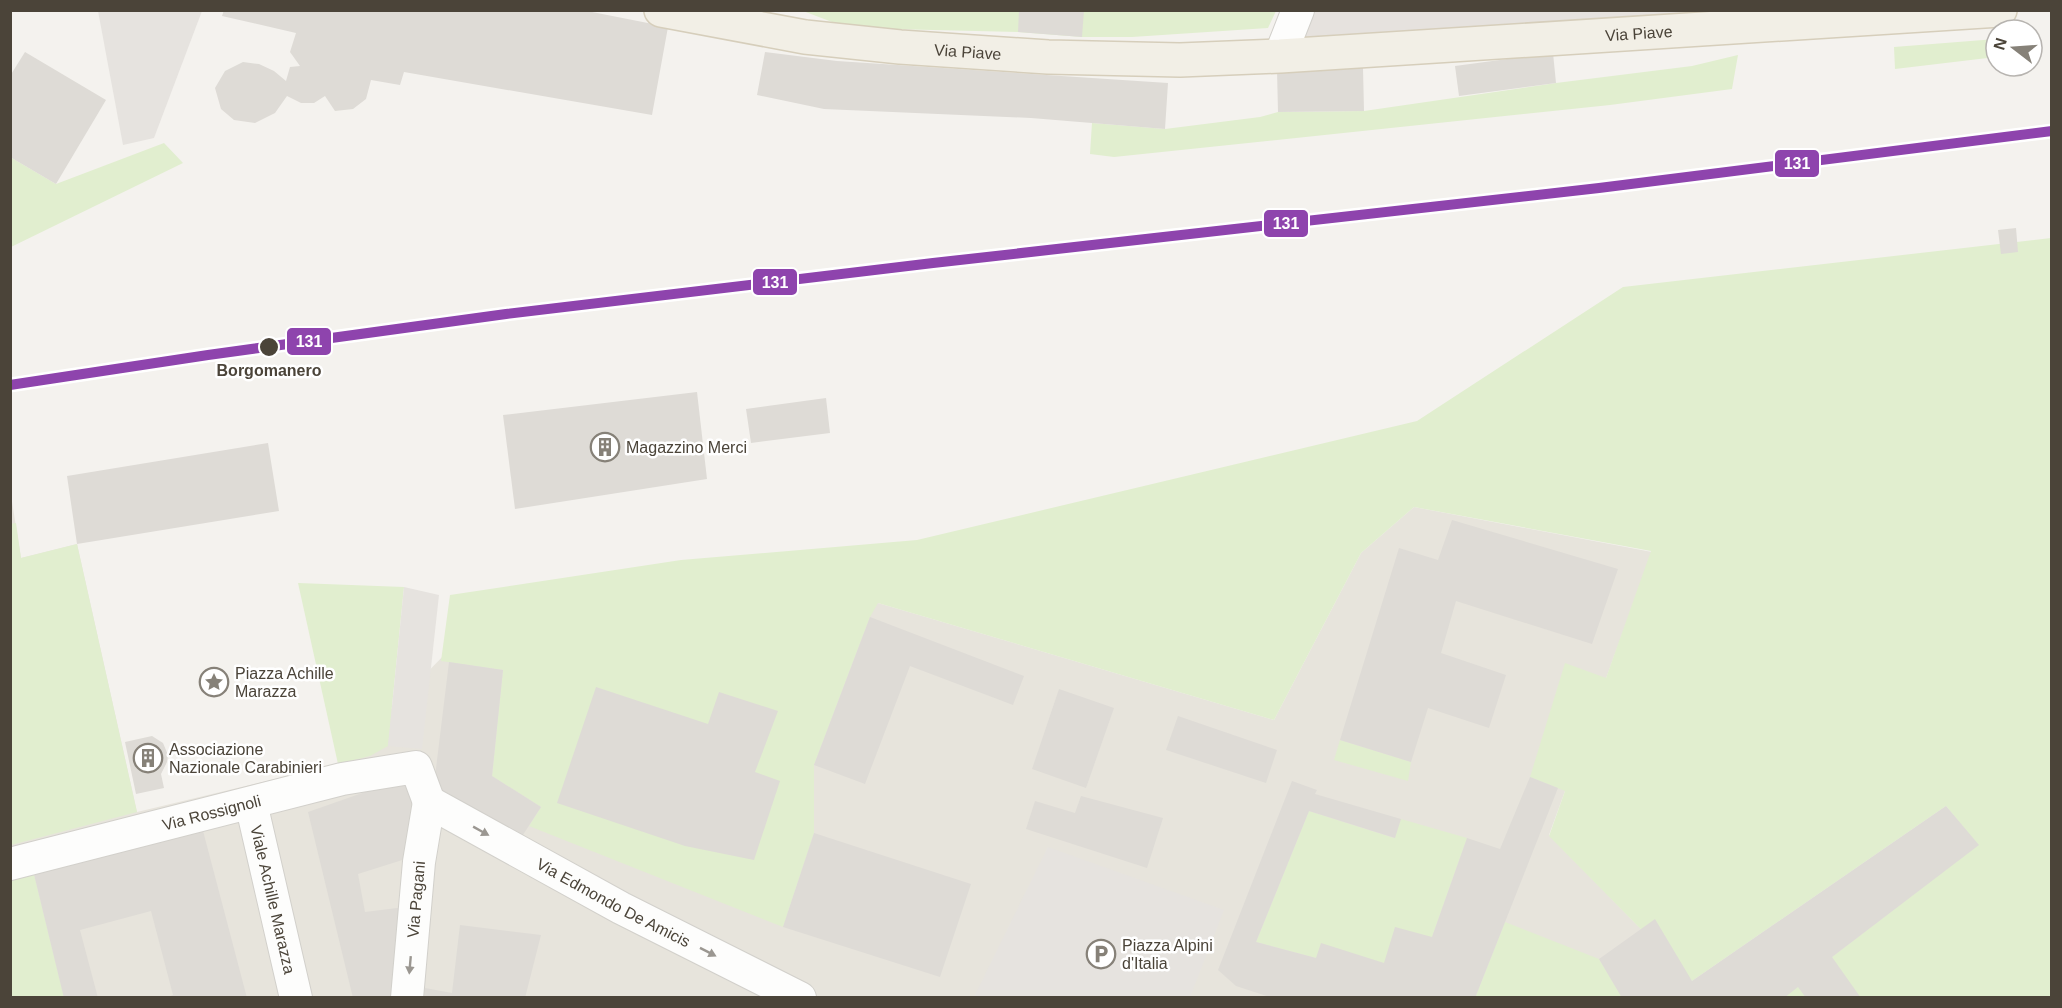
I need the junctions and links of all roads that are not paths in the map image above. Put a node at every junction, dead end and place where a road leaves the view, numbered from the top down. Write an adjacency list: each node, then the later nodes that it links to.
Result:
1 (661, 10): 4 (main road, Via Piave)
2 (1298, 10): 4 (street)
3 (2000, 10): 4 (main road, Via Piave)
4 (1280, 56)
5 (251, 802): 6 (street, Via Rossignoli); 7 (street, Via Rossignoli); 8 (street, Viale Achille Marazza)
6 (429, 802): 9 (street, Via Pagani, one-way to 9); 10 (street, Via Edmondo De Amicis, one-way to 10)
7 (10, 864)
8 (296, 998)
9 (407, 998)
10 (800, 998)

